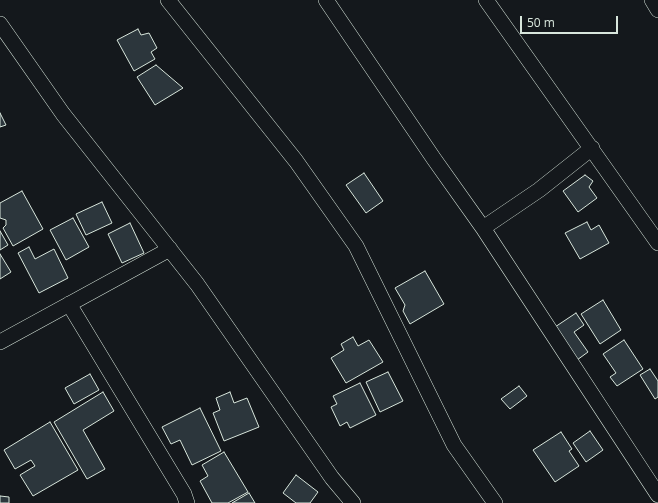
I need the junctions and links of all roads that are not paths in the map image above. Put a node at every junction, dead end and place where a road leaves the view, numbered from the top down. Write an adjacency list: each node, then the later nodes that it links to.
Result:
1 (168, 0): 16 (street)
2 (326, 0): 8 (street)
3 (486, 0): 7 (street)
4 (652, 0): 5 (street)
5 (658, 10)
6 (0, 24): 10 (street)
7 (592, 148): 8 (street); 9 (street)
8 (483, 228): 13 (street)
9 (658, 243)
10 (170, 249): 11 (street); 15 (street)
11 (69, 304): 12 (street); 14 (street)
12 (0, 342)
13 (658, 495)
14 (187, 503)
15 (353, 503)
16 (495, 503)

